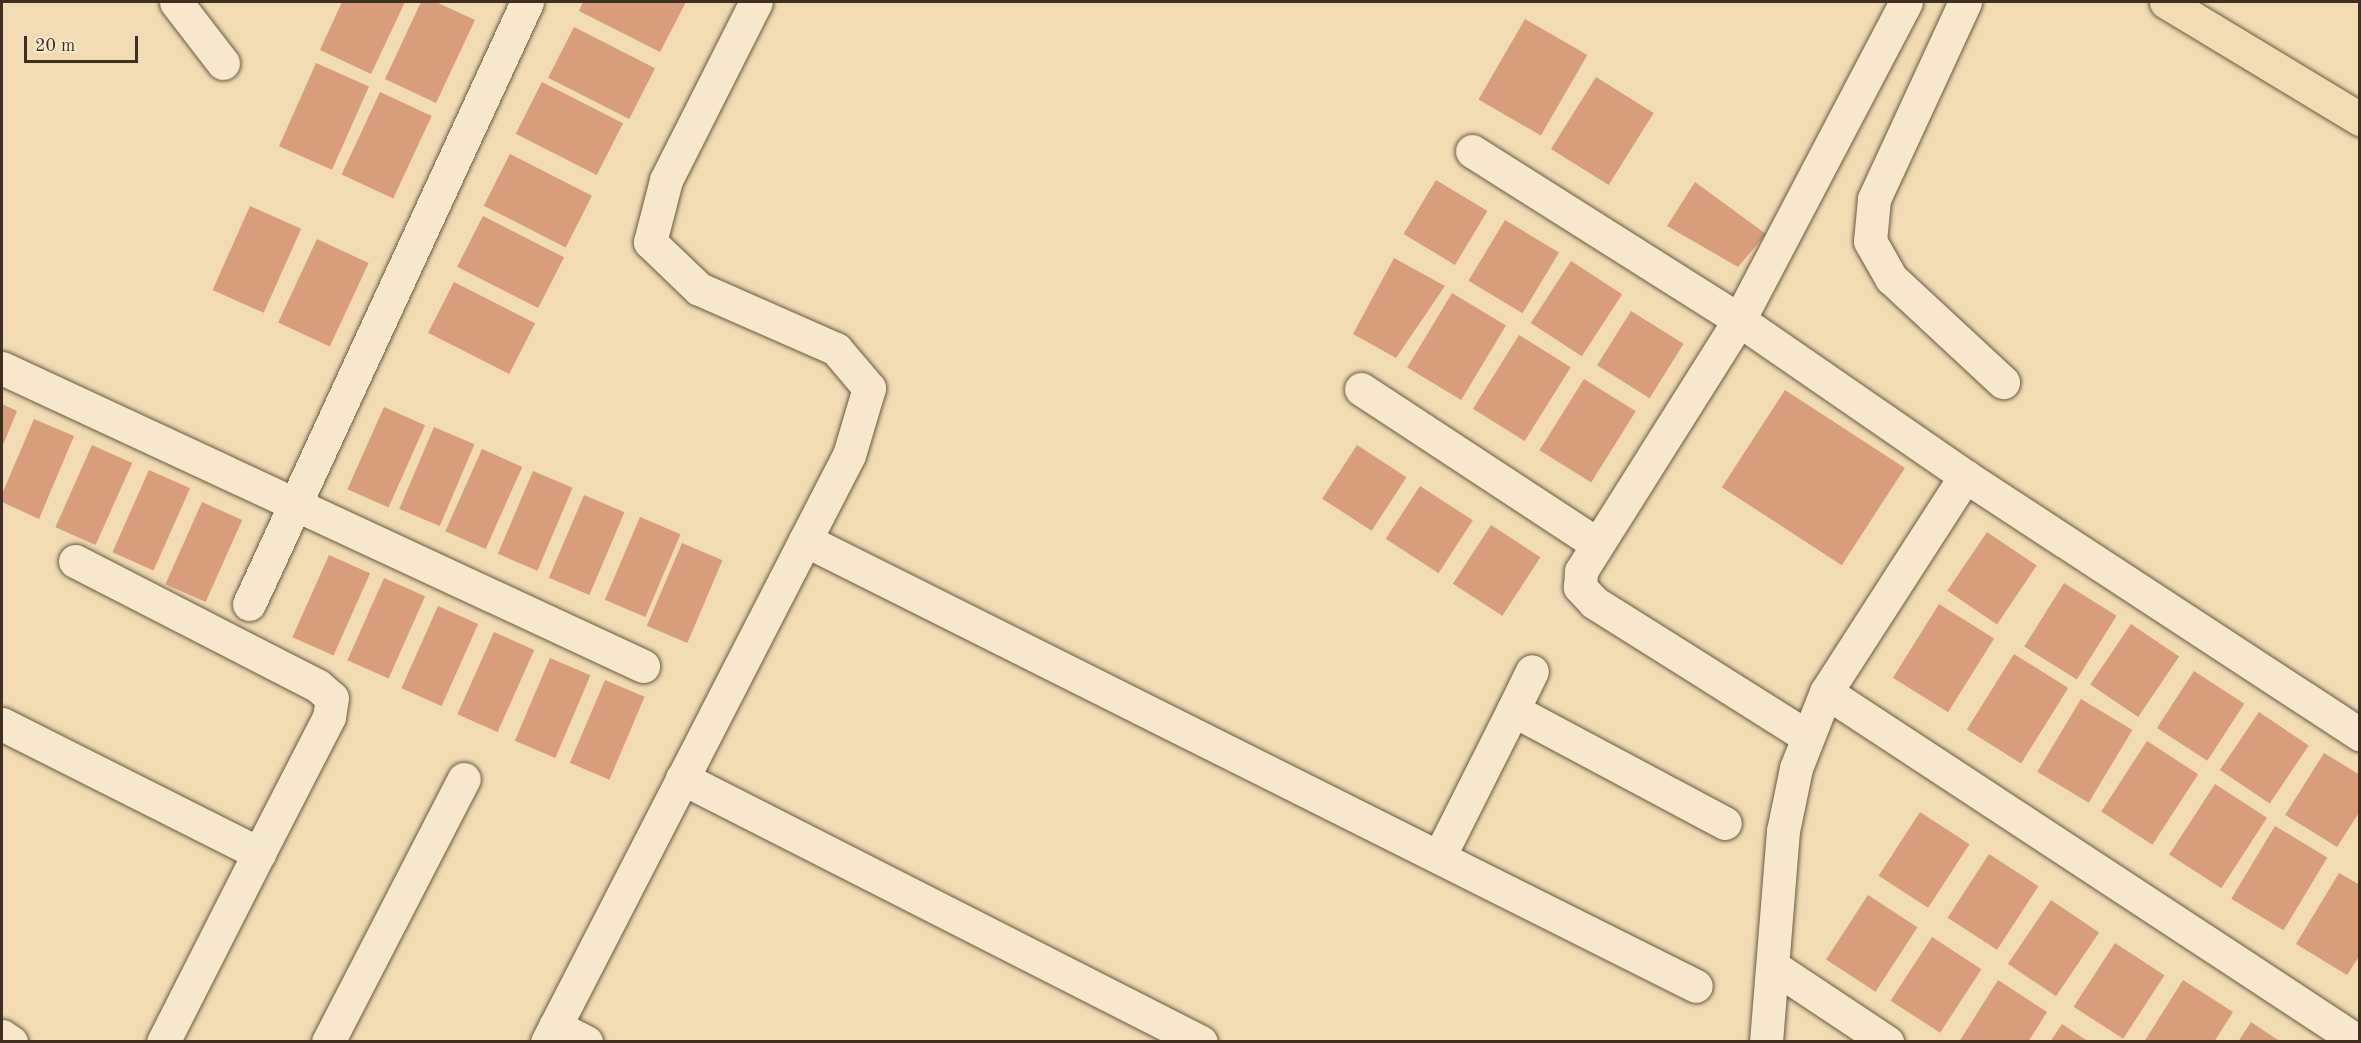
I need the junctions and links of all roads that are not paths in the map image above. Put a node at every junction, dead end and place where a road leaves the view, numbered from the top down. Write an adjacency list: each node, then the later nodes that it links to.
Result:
1 (176, 2): 7 (street)
2 (756, 2): 16 (street)
3 (1906, 2): 10 (street)
4 (1965, 2): 12 (street)
5 (2166, 2): 8 (main road)
6 (518, 4): 15 (street)
7 (223, 63)
8 (2360, 119)
9 (1472, 152): 10 (street)
10 (1739, 320): 14 (street); 17 (street)
11 (2, 368): 15 (street)
12 (2003, 382)
13 (1361, 389): 17 (street)
14 (1965, 476): 22 (street); 25 (street)
15 (294, 504): 19 (street); 20 (street)
16 (805, 540): 27 (street); 31 (street)
17 (1597, 544): 26 (street)
18 (75, 561): 30 (street)
19 (249, 604)
20 (643, 666)
21 (1532, 671): 23 (street)
22 (1826, 692): 26 (street); 43 (street)
23 (1513, 710): 29 (street); 31 (street)
24 (2, 724): 30 (street)
25 (2360, 734)
26 (1808, 737): 32 (street)
27 (682, 778): 34 (street); 40 (street)
28 (464, 779): 38 (street)
29 (1725, 823)
30 (259, 853): 37 (street)
31 (1439, 857): 33 (street)
32 (1774, 967): 41 (street); 42 (street)
33 (1696, 986)
34 (551, 1034): 39 (street)
35 (2, 1036): 36 (street)
36 (11, 1041)
37 (163, 1041)
38 (328, 1041)
39 (586, 1041)
40 (1201, 1041)
41 (1766, 1041)
42 (1887, 1041)
43 (2359, 1041)

